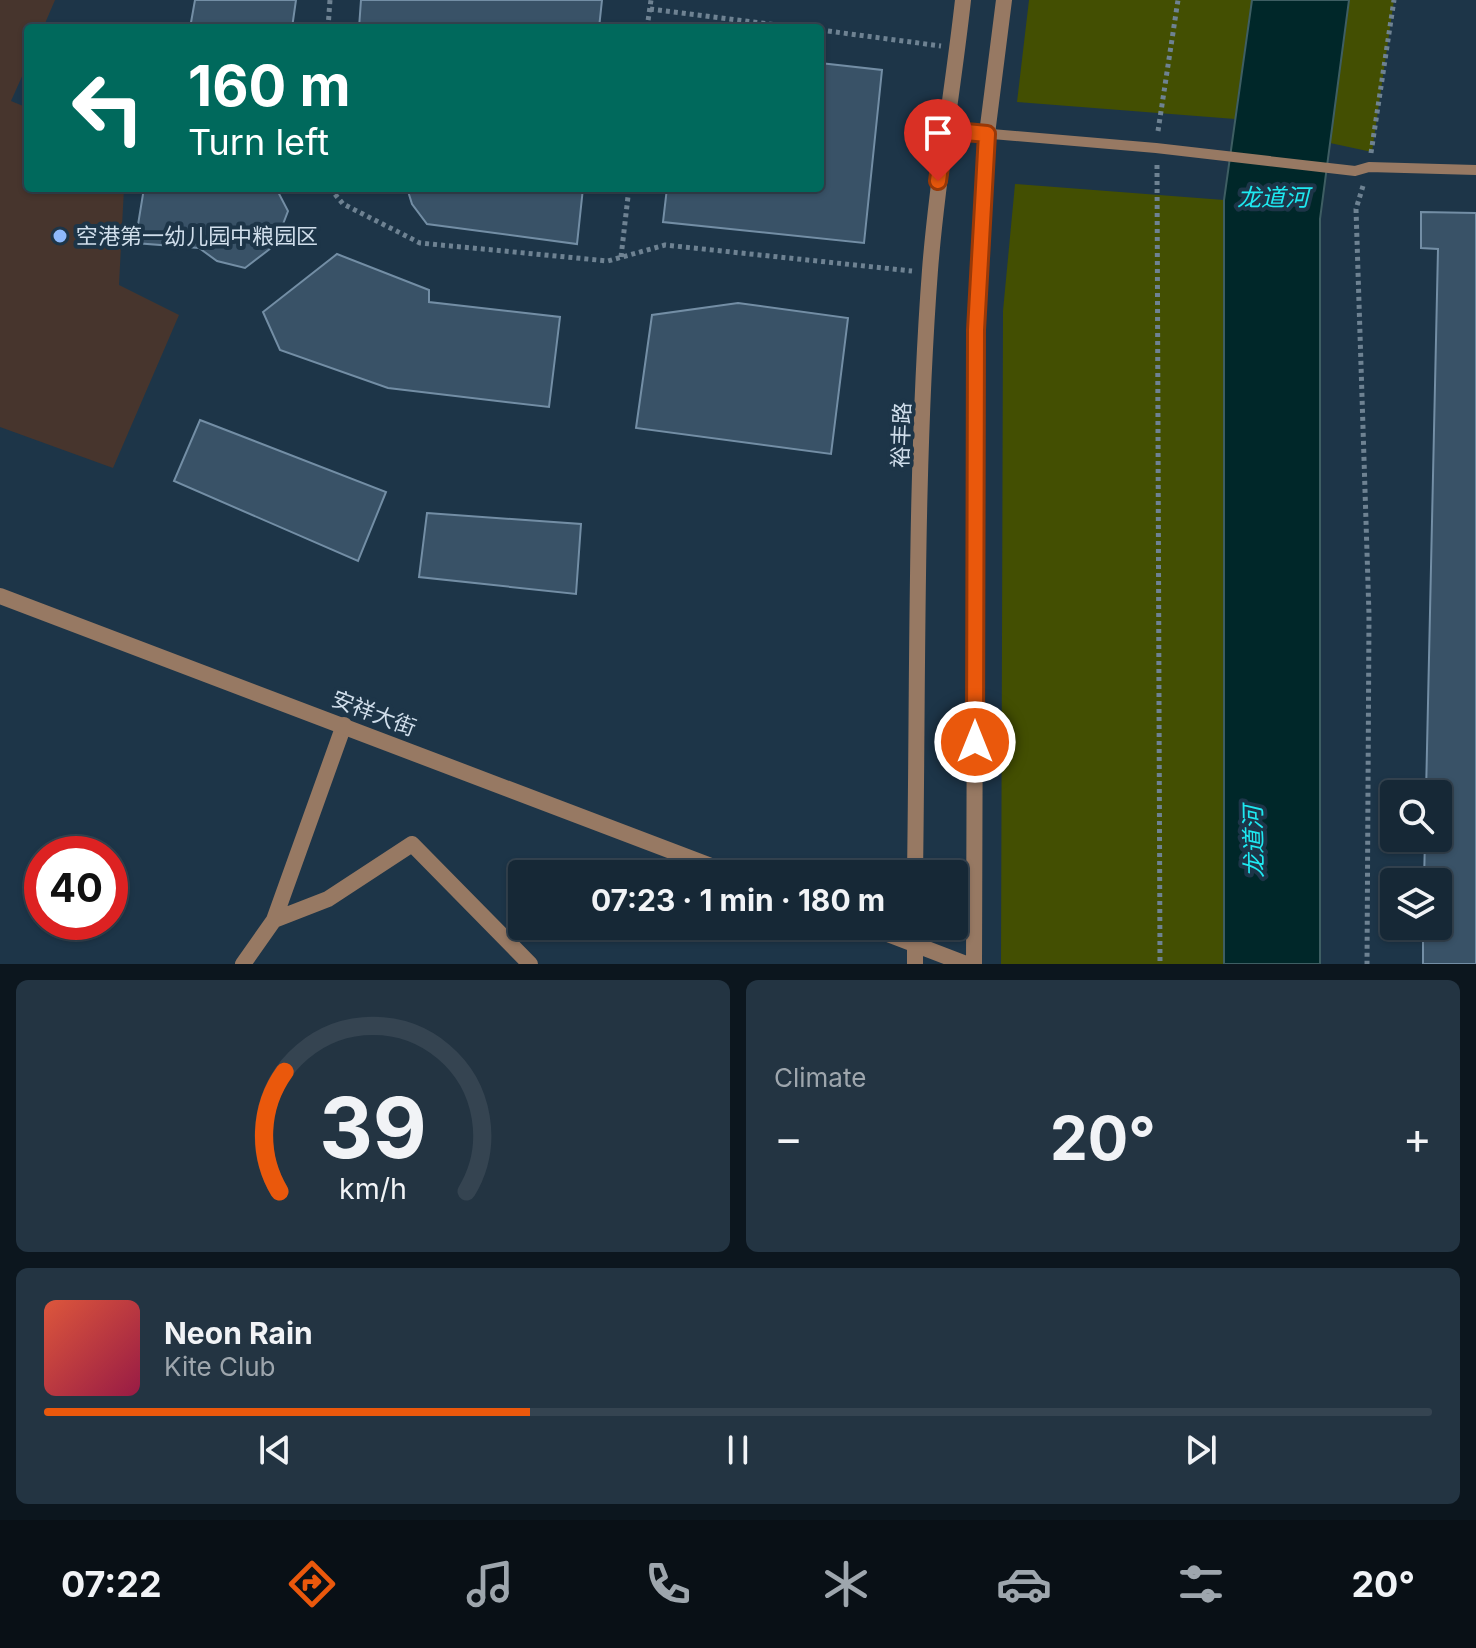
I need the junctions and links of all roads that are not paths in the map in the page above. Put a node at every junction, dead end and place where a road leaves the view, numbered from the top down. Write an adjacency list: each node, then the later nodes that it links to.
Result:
1 (963, 0): 3 (street, 裕丰路)
2 (1004, 0): 4 (street)
3 (945, 130): 4 (lane); 9 (street, 裕丰路)
4 (987, 134): 5 (lane); 18 (street)
5 (1476, 170)
6 (0, 596): 7 (street, 安祥大街)
7 (344, 725): 8 (street, 安祥大街); 10 (street)
8 (696, 860)
9 (915, 860)
10 (274, 920): 14 (street); 15 (street)
11 (904, 940): 13 (street)
12 (914, 940): 13 (street)
13 (914, 944): 16 (street); 17 (street)
14 (243, 964)
15 (530, 964)
16 (915, 964)
17 (966, 964)
18 (974, 964)

